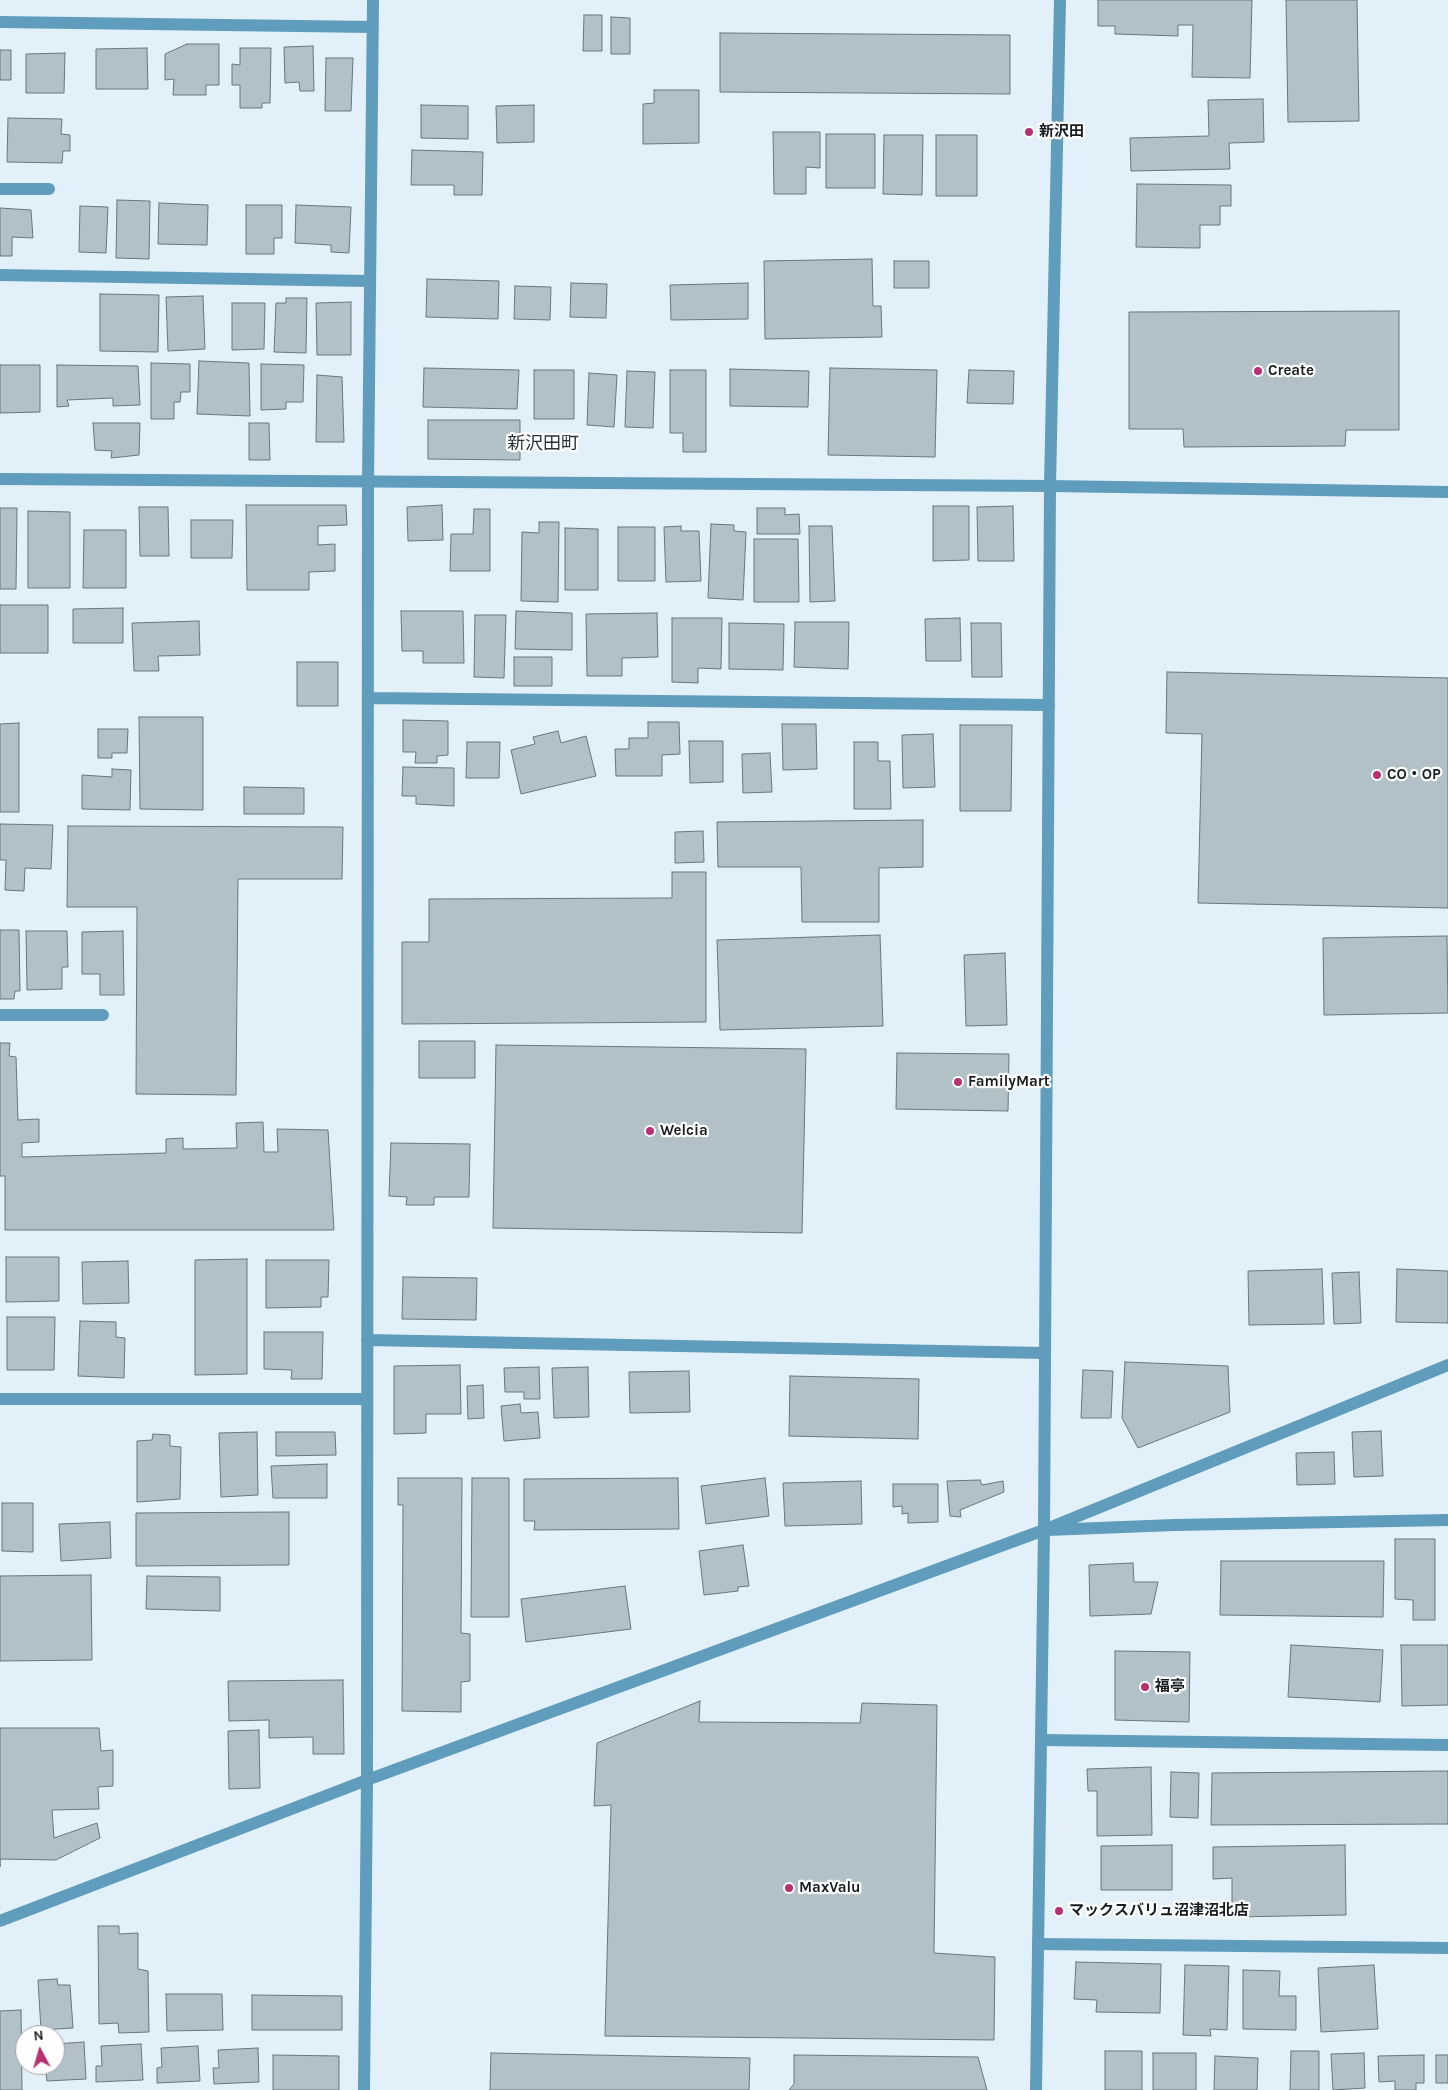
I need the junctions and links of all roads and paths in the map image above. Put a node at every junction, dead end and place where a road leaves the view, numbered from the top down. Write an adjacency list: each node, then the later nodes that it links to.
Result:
1 (373, 0): 4 (street)
2 (1060, 0): 11 (street)
3 (0, 22): 4 (street)
4 (373, 27): 8 (street)
5 (0, 189): 6 (street)
6 (49, 189)
7 (0, 276): 8 (street)
8 (370, 281): 10 (street)
9 (0, 479): 10 (street)
10 (368, 482): 11 (street); 13 (street)
11 (1050, 486): 12 (street); 14 (street)
12 (1448, 492)
13 (368, 698): 14 (street); 17 (street)
14 (1049, 706): 18 (street)
15 (103, 1014): 16 (street)
16 (0, 1015)
17 (367, 1340): 18 (street); 21 (street)
18 (1045, 1353): 23 (street)
19 (1448, 1365): 23 (street)
20 (0, 1399): 21 (street)
21 (367, 1399): 26 (street)
22 (1448, 1520): 23 (street)
23 (1044, 1530): 24 (street); 26 (street)
24 (1041, 1740): 25 (street); 28 (street)
25 (1448, 1745)
26 (366, 1780): 27 (street); 30 (street)
27 (0, 1921)
28 (1038, 1944): 29 (street); 31 (street)
29 (1448, 1948)
30 (364, 2090)
31 (1036, 2090)

